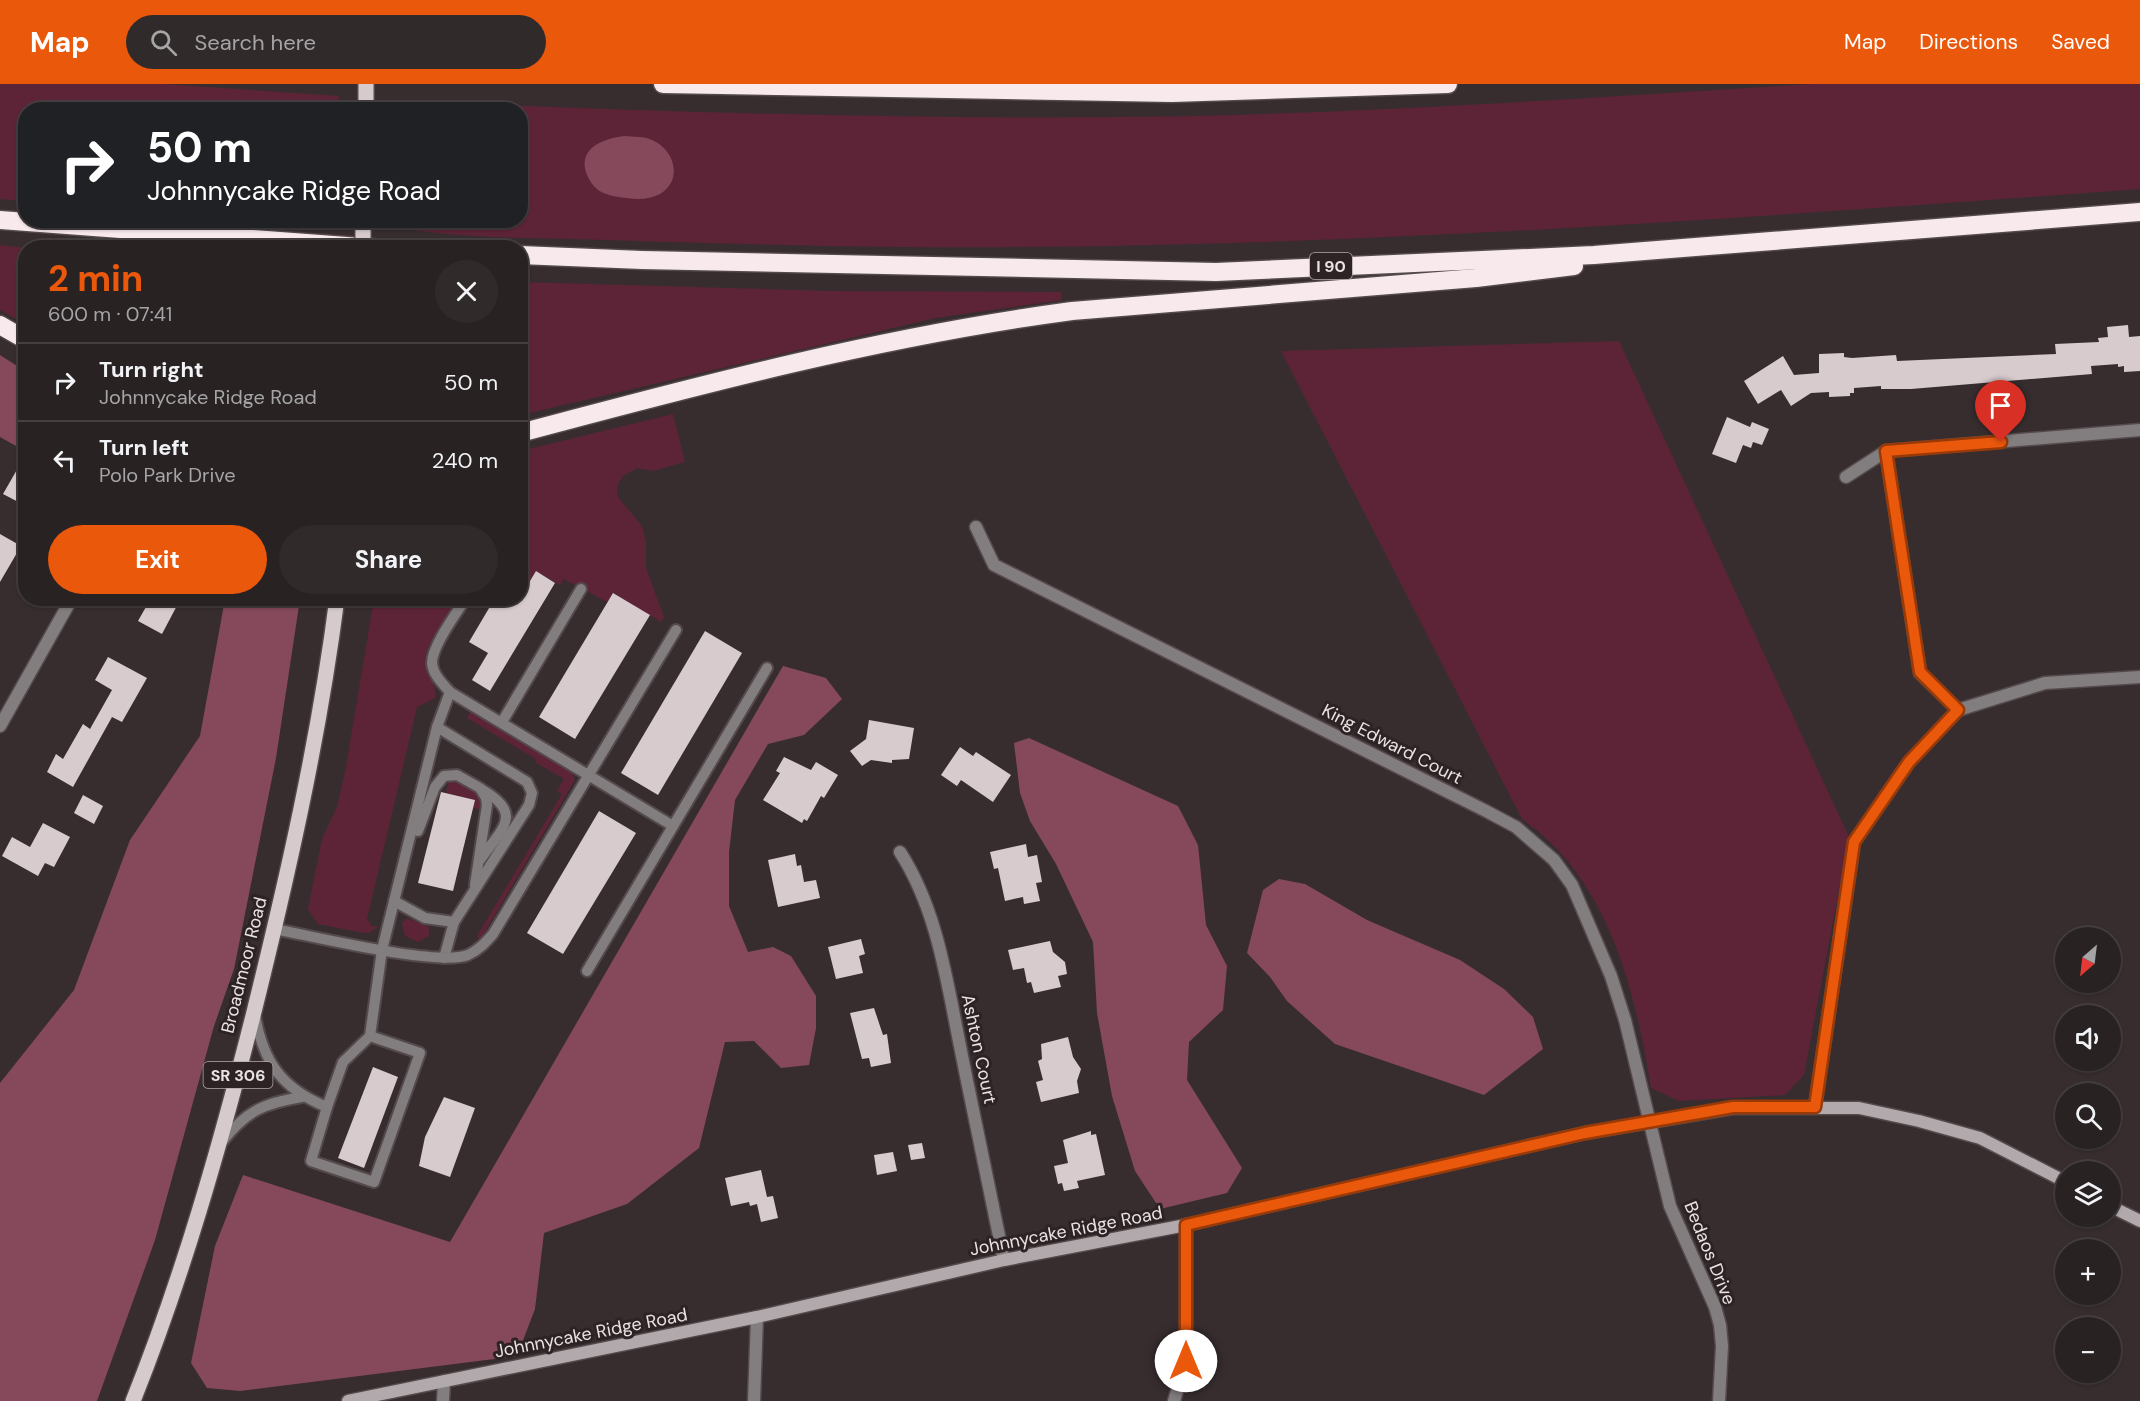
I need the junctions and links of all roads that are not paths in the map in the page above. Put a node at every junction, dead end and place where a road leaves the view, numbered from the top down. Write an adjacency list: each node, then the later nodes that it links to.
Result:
1 (366, 84): 4 (main road)
2 (663, 84): 3 (highway)
3 (1448, 84)
4 (366, 102)
5 (2140, 212): 9 (highway, I 90)
6 (0, 220): 7 (highway)
7 (18, 221)
8 (107, 228): 10 (highway)
9 (1835, 236): 11 (highway, I 90); 14 (highway)
10 (266, 240)
11 (528, 255)
12 (0, 325): 13 (highway)
13 (18, 335)
14 (528, 430)
15 (2140, 430): 16 (street)
16 (1886, 451): 17 (street); 27 (street)
17 (1846, 477)
18 (976, 527): 49 (street, King Edward Court)
19 (581, 589): 28 (lane)
20 (68, 606): 29 (street)
21 (336, 606): 40 (main road, Broadmoor Road / SR 306)
22 (461, 606): 26 (lane)
23 (676, 630): 31 (lane)
24 (767, 668): 33 (lane)
25 (2140, 677): 27 (street)
26 (450, 692): 28 (lane); 30 (lane)
27 (1958, 710): 48 (street)
28 (502, 722): 31 (lane)
29 (0, 726)
30 (437, 727): 36 (lane); 37 (lane)
31 (587, 776): 33 (lane); 42 (lane)
32 (480, 788): 35 (lane); 35 (lane); 36 (lane)
33 (673, 826): 43 (lane)
34 (900, 852): 55 (street, Ashton Court)
35 (478, 863): 37 (lane)
36 (405, 865): 38 (lane)
37 (474, 891): 39 (lane)
38 (394, 901): 39 (lane); 41 (lane)
39 (454, 922): 42 (lane)
40 (274, 929): 41 (lane); 44 (main road, Broadmoor Road / SR 306)
41 (382, 950): 42 (lane); 45 (lane)
42 (444, 958)
43 (587, 971)
44 (254, 1009): 46 (lane); 50 (main road, Broadmoor Road / SR 306)
45 (370, 1036): 47 (lane); 47 (lane)
46 (302, 1097): 47 (lane); 50 (lane)
47 (327, 1107)
48 (1815, 1107): 49 (main road, Johnnycake Ridge Road); 51 (main road, Johnnycake Ridge Road)
49 (1649, 1121): 54 (main road, Johnnycake Ridge Road); 63 (street, Bedaos Drive)
50 (219, 1146): 58 (main road, Broadmoor Road / SR 306)
51 (2055, 1176)
52 (2121, 1212): 53 (main road)
53 (2140, 1221)
54 (1186, 1225): 55 (main road, Johnnycake Ridge Road); 62 (street)
55 (1004, 1260): 56 (main road, Johnnycake Ridge Road)
56 (757, 1317): 57 (main road, Johnnycake Ridge Road); 61 (street)
57 (444, 1381): 59 (main road, Johnnycake Ridge Road); 60 (street)
58 (133, 1401)
59 (348, 1401)
60 (443, 1401)
61 (754, 1401)
62 (1174, 1401)
63 (1719, 1401)

